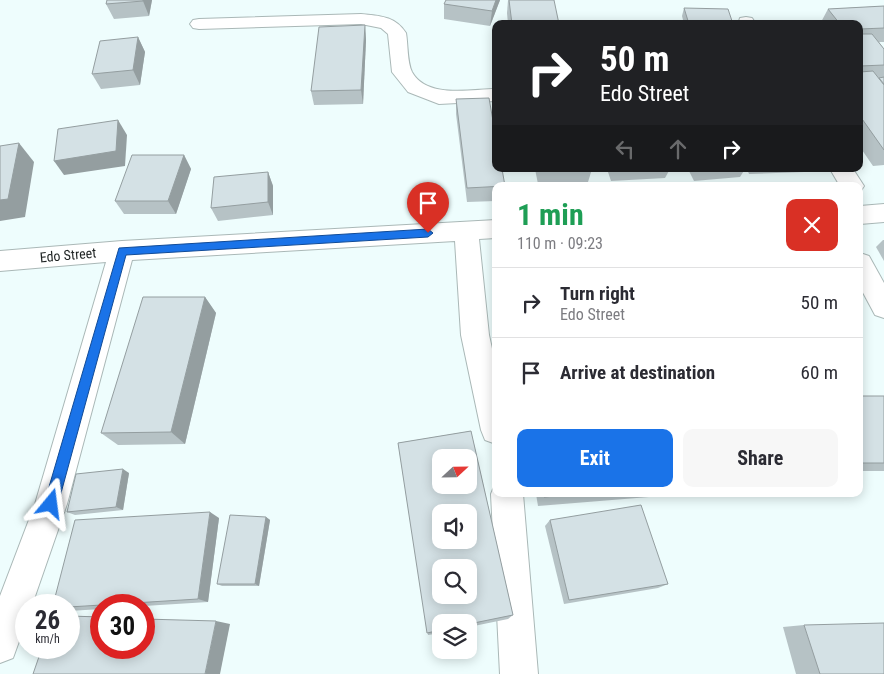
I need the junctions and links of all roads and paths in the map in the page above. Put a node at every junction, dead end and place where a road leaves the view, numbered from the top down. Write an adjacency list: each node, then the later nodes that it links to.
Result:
1 (199, 24): 2 (street)
2 (492, 95)
3 (492, 230): 4 (street, Edo Street)
4 (466, 231): 5 (street, Edo Street); 9 (street)
5 (122, 251): 6 (street, Edo Street); 11 (street)
6 (0, 261)
7 (863, 268): 8 (street)
8 (884, 307)
9 (492, 412)
10 (507, 497): 12 (street)
11 (0, 646)
12 (519, 674)

